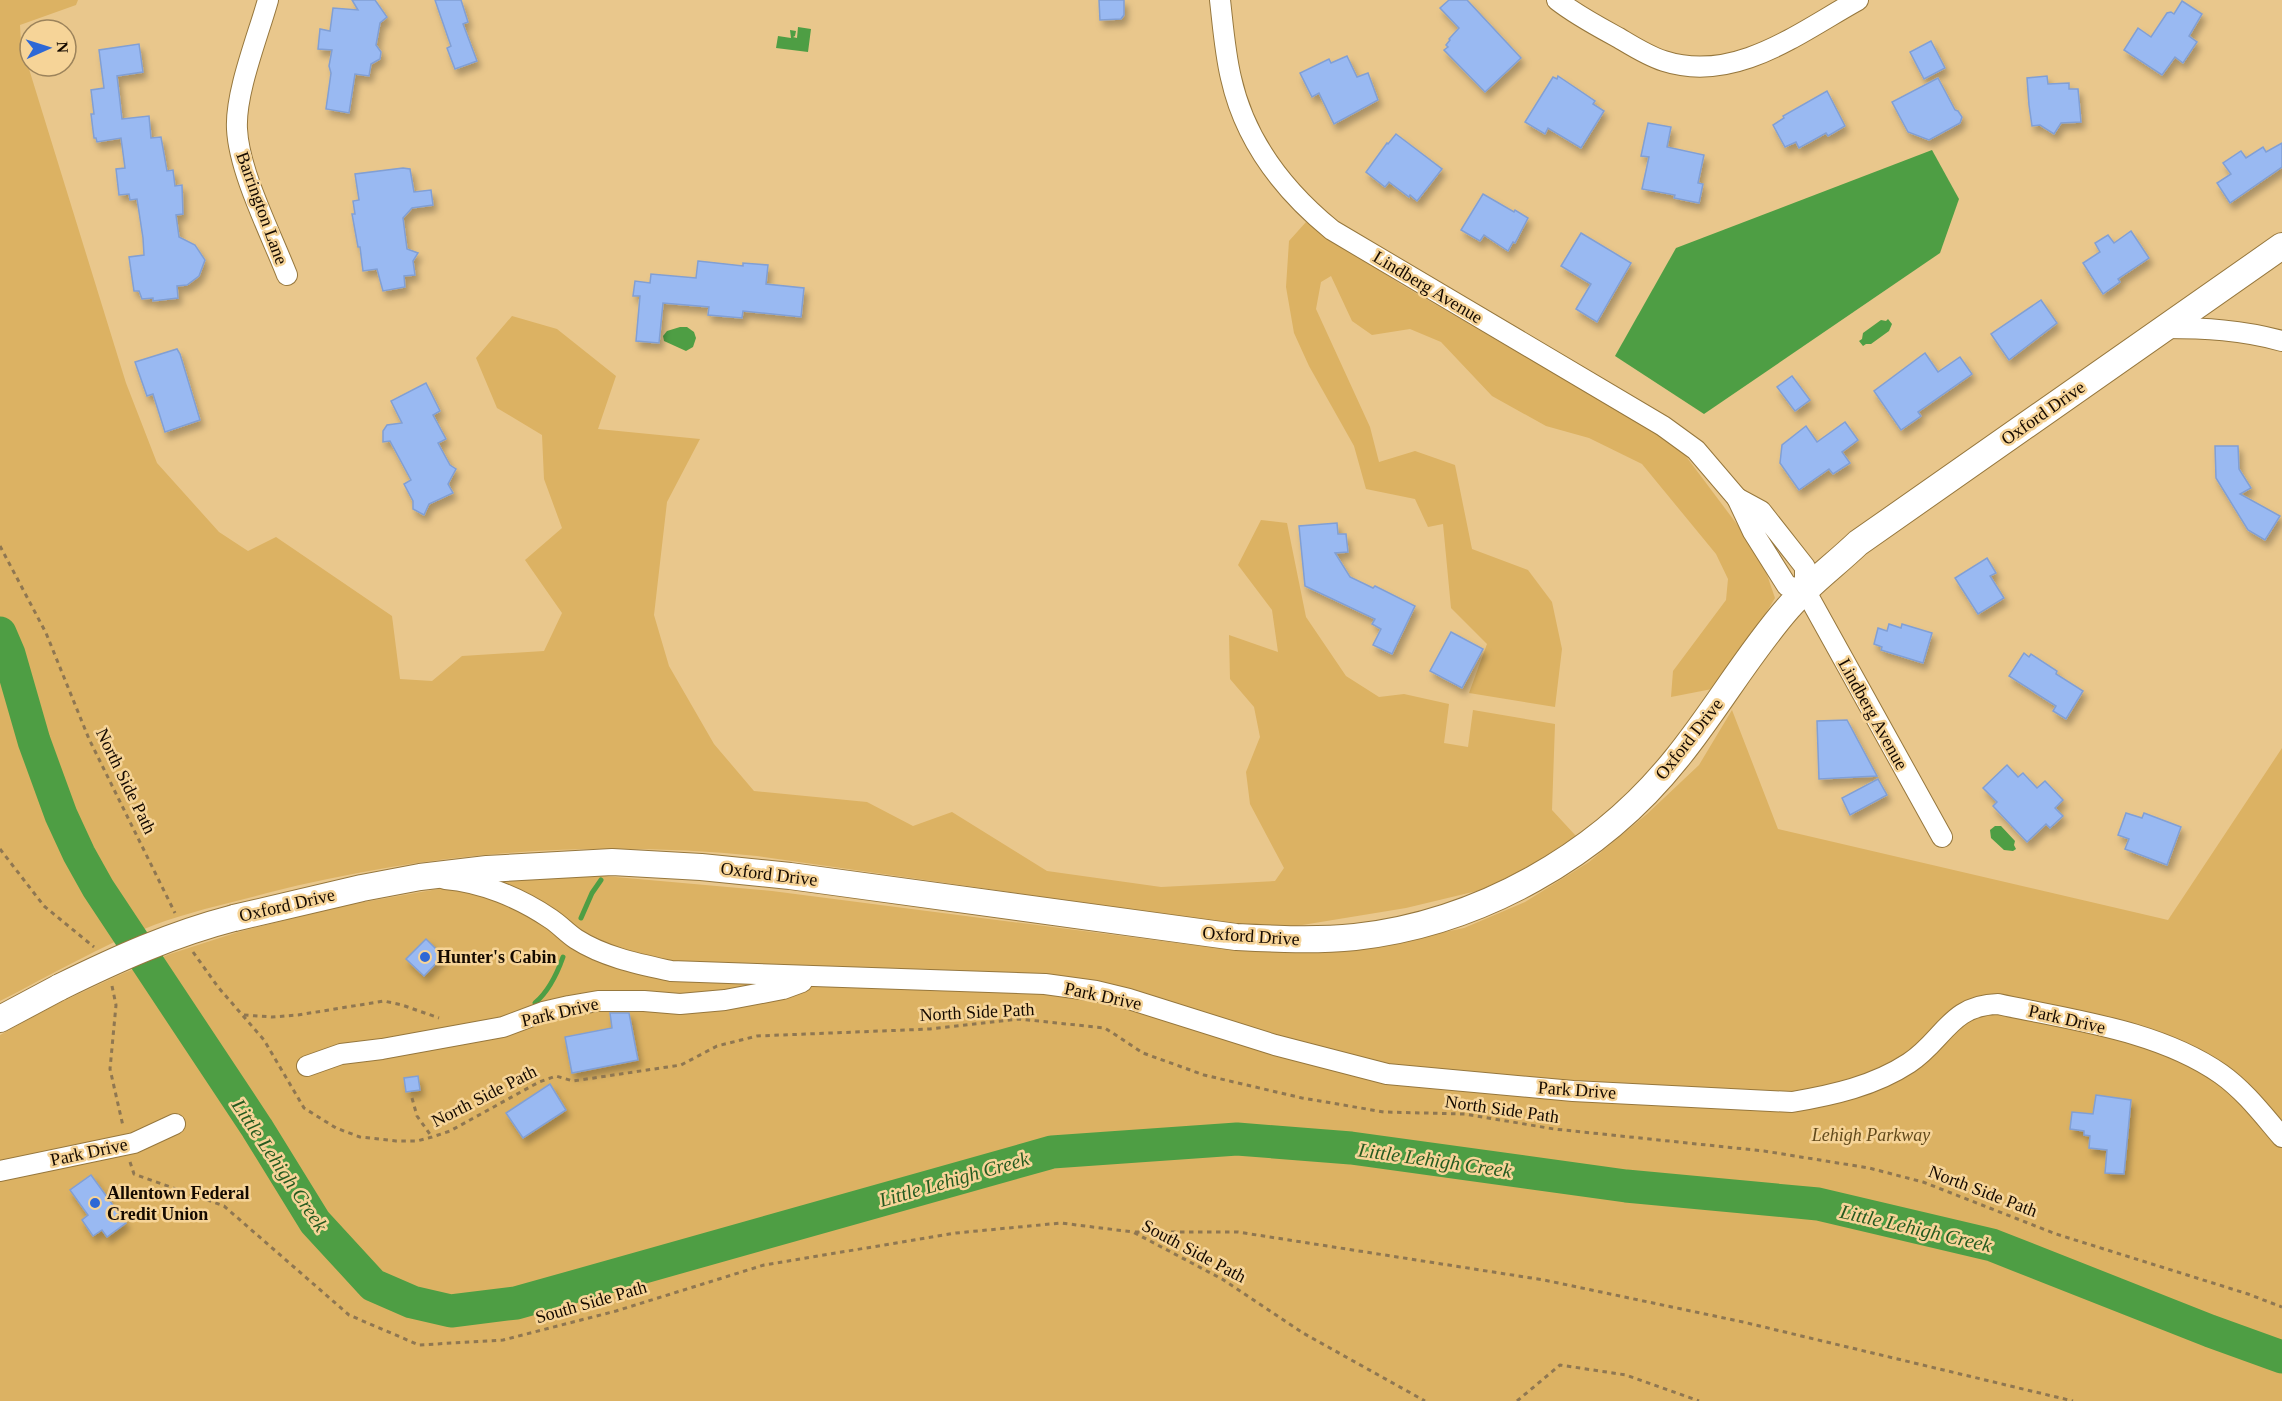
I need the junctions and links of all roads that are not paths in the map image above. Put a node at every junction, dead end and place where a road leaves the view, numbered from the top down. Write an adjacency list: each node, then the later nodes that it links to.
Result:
1 (268, 0): 6 (street, Barrington Lane)
2 (1220, 0): 9 (street, Lindberg Avenue)
3 (1557, 0): 4 (street)
4 (1858, 0)
5 (2282, 246): 7 (main road, Oxford Drive)
6 (287, 275)
7 (2164, 328): 8 (street); 9 (main road, Oxford Drive)
8 (2282, 341)
9 (1805, 591): 10 (street, Lindberg Avenue); 11 (main road, Oxford Drive)
10 (1942, 837)
11 (420, 878): 12 (street, Park Drive); 13 (main road, Oxford Drive, bridge)
12 (816, 977): 14 (street, Park Drive); 16 (street, Park Drive)
13 (0, 1018)
14 (307, 1066)
15 (175, 1124): 17 (street, Park Drive)
16 (2282, 1137)
17 (0, 1171)

